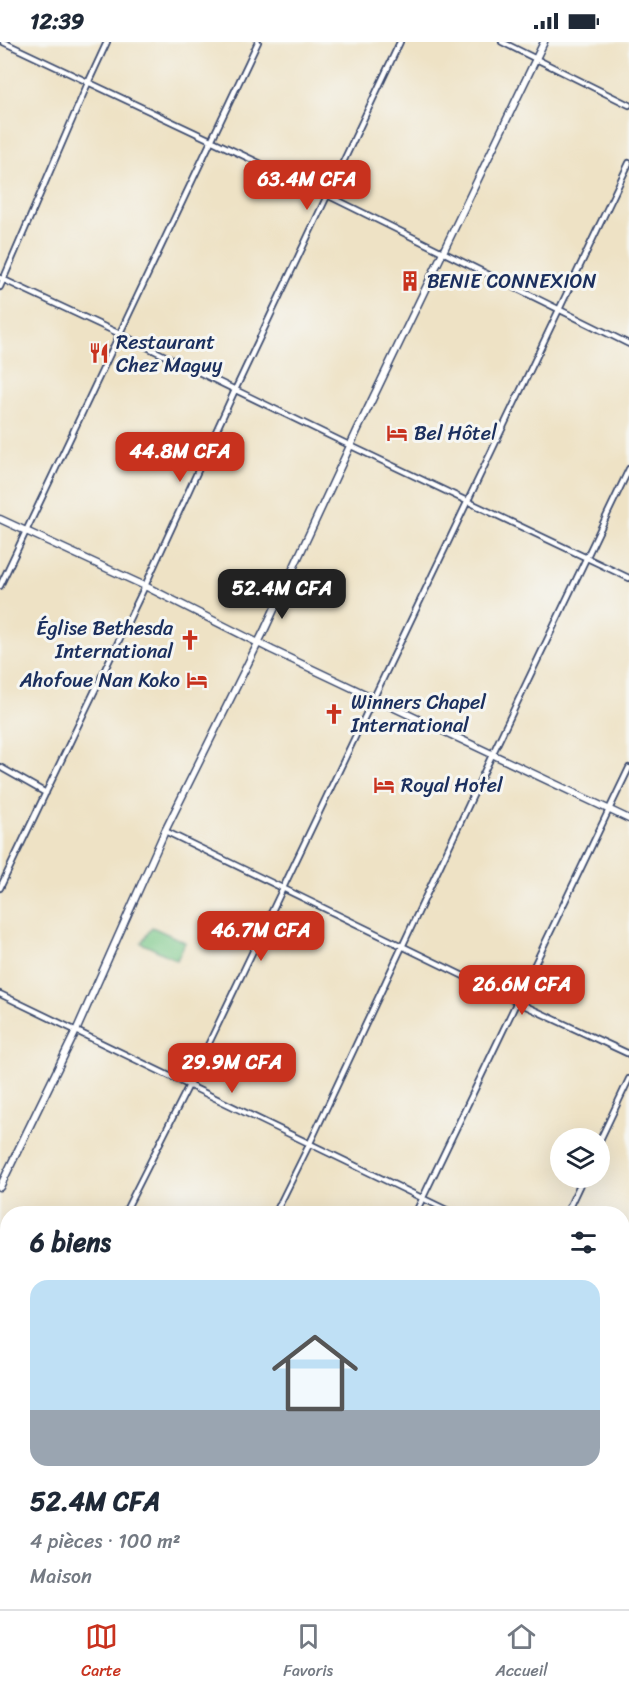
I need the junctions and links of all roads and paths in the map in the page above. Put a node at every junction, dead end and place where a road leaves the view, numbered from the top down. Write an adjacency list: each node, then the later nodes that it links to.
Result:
1 (3, 42): 8 (street)
2 (107, 42): 8 (street)
3 (258, 42): 10 (street)
4 (400, 42): 12 (street)
5 (502, 42): 7 (street)
6 (544, 42): 7 (street)
7 (536, 59): 9 (street); 13 (street)
8 (88, 83): 10 (street); 14 (street)
9 (629, 105)
10 (211, 141): 12 (street); 17 (street)
11 (629, 163): 16 (street)
12 (327, 195): 13 (street); 19 (street)
13 (443, 251): 16 (street); 20 (street)
14 (2, 279): 15 (street); 17 (street)
15 (0, 287)
16 (559, 309): 18 (street); 22 (street)
17 (120, 334): 19 (street); 24 (street)
18 (629, 344)
19 (235, 390): 20 (street); 28 (street)
20 (351, 446): 22 (street); 29 (street)
21 (629, 469): 25 (street)
22 (468, 502): 25 (street); 30 (street)
23 (0, 519): 24 (street)
24 (26, 532): 27 (street); 28 (street)
25 (587, 557): 26 (street); 31 (street)
26 (629, 578)
27 (0, 586)
28 (145, 586): 29 (street); 34 (street)
29 (258, 643): 30 (street); 37 (street)
30 (374, 699): 31 (street); 39 (street)
31 (492, 755): 35 (street); 40 (street)
32 (0, 767): 34 (street)
33 (629, 768): 35 (street)
34 (46, 792): 38 (street)
35 (609, 810): 36 (street); 42 (street)
36 (629, 819)
37 (165, 831): 39 (street); 43 (street)
38 (0, 888)
39 (283, 889): 40 (street); 46 (street)
40 (402, 946): 42 (street); 48 (street)
41 (0, 994): 43 (street)
42 (517, 1002): 44 (street); 51 (street)
43 (76, 1031): 46 (street); 49 (street)
44 (629, 1054)
45 (629, 1078): 47 (street)
46 (189, 1085): 48 (street); 52 (street)
47 (606, 1128)
48 (310, 1143): 51 (street); 53 (street)
49 (0, 1187)
50 (578, 1188): 56 (street)
51 (423, 1198): 54 (street); 55 (street)
52 (128, 1206)
53 (279, 1206)
54 (419, 1206)
55 (439, 1206)
56 (570, 1206)

